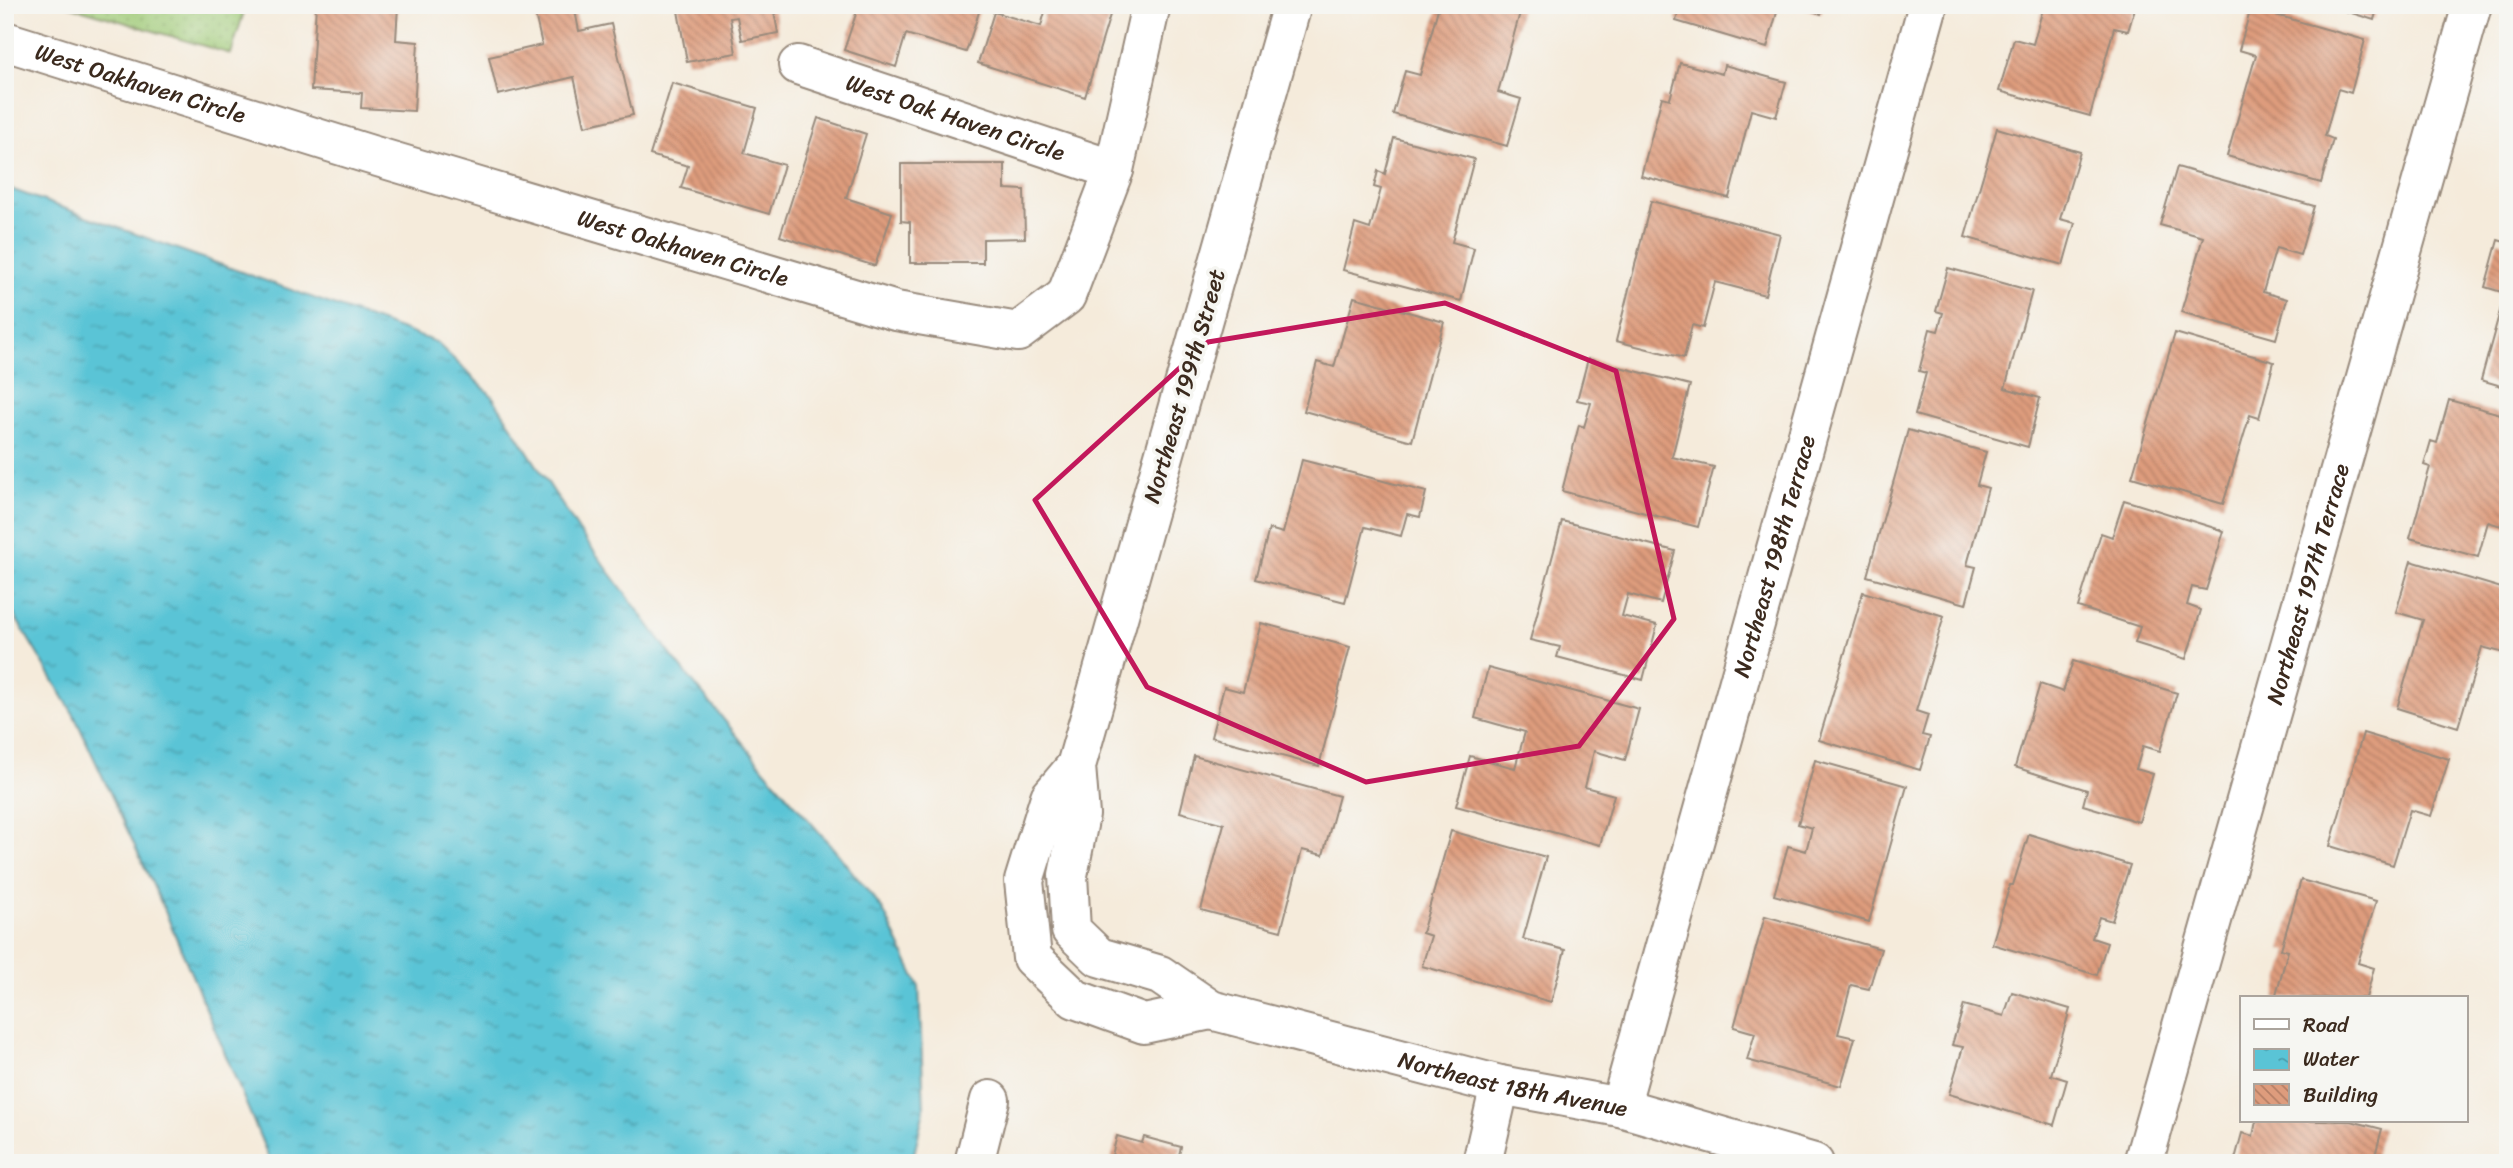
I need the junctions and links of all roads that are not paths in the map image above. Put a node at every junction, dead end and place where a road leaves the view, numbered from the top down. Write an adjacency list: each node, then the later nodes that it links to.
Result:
1 (1151, 5): 7 (street, West Oakhaven Circle)
2 (1292, 5): 8 (street, Northeast 199th Street)
3 (1928, 5): 12 (street, Northeast 198th Terrace)
4 (2472, 5): 16 (street, Northeast 197th Terrace)
5 (5, 41): 7 (street, West Oakhaven Circle)
6 (798, 65): 7 (street, West Oak Haven Circle)
7 (1114, 170)
8 (1076, 766): 9 (street, Northeast 18th Avenue); 9 (street, Northeast 18th Avenue)
9 (1210, 1010): 10 (street, Northeast 18th Avenue)
10 (1500, 1084): 12 (street, Northeast 18th Avenue); 14 (street)
11 (990, 1100): 13 (street)
12 (1620, 1107): 15 (street, Northeast 18th Avenue)
13 (974, 1163)
14 (1482, 1163)
15 (1814, 1163)
16 (2143, 1163)

